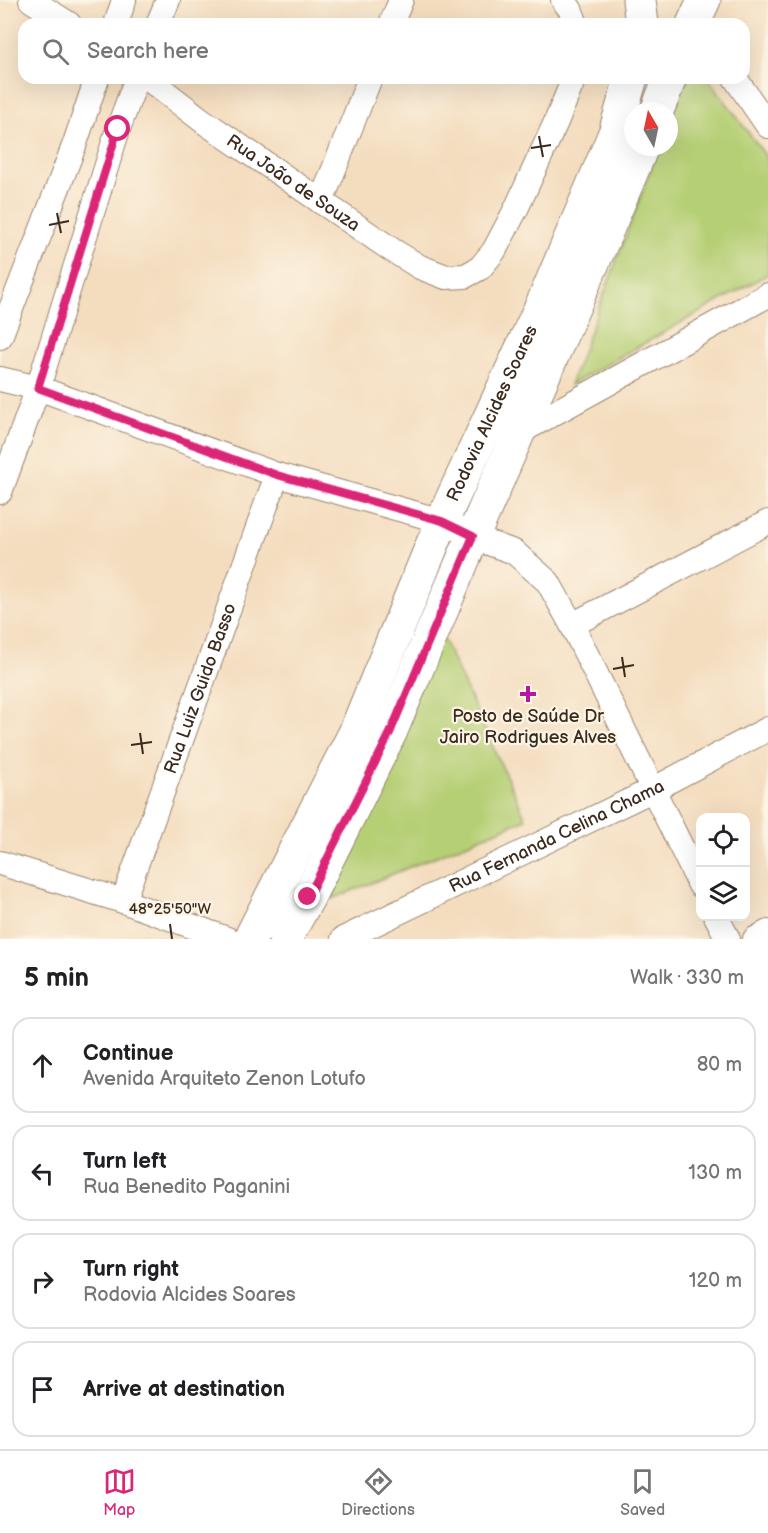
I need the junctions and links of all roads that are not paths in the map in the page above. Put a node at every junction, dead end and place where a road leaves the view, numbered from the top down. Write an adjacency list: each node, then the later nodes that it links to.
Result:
1 (31, 0): 7 (street)
2 (124, 0): 8 (street)
3 (168, 0): 9 (street)
4 (401, 0): 10 (street)
5 (563, 0): 11 (street)
6 (639, 0): 12 (main road)
7 (60, 18)
8 (118, 18)
9 (160, 18)
10 (394, 18)
11 (574, 18)
12 (641, 18)
13 (95, 84): 26 (street)
14 (135, 84): 28 (street)
15 (155, 84): 24 (street, Rua João de Souza)
16 (368, 84): 24 (street)
17 (572, 84): 24 (street, Rua João de Souza)
18 (629, 84): 32 (main road, Rodovia Alcides Soares)
19 (668, 84): 21 (main road)
20 (739, 84): 22 (street)
21 (661, 102)
22 (768, 126)
23 (638, 156): 29 (main road, Rodovia Alcides Soares)
24 (321, 202)
25 (768, 295): 29 (street)
26 (0, 337)
27 (0, 379): 28 (street)
28 (38, 388): 30 (street); 31 (street)
29 (518, 433): 34 (main road, Rodovia Alcides Soares)
30 (277, 475): 32 (street); 40 (street, Rua Luiz Guido Basso)
31 (0, 492)
32 (442, 521): 34 (street); 44 (main road, Rodovia Alcides Soares)
33 (768, 522): 35 (street)
34 (473, 536): 35 (street); 45 (main road, Rodovia Alcides Soares)
35 (572, 625): 37 (street)
36 (768, 729): 37 (street, Rua Fernanda Celina Chama)
37 (652, 790): 39 (street); 46 (street, Rua Fernanda Celina Chama)
38 (0, 863): 40 (street)
39 (696, 877)
40 (123, 902): 43 (street)
41 (719, 921): 47 (street)
42 (768, 932): 48 (street)
43 (226, 939)
44 (250, 939)
45 (285, 939)
46 (343, 939)
47 (728, 939)
48 (755, 939)

